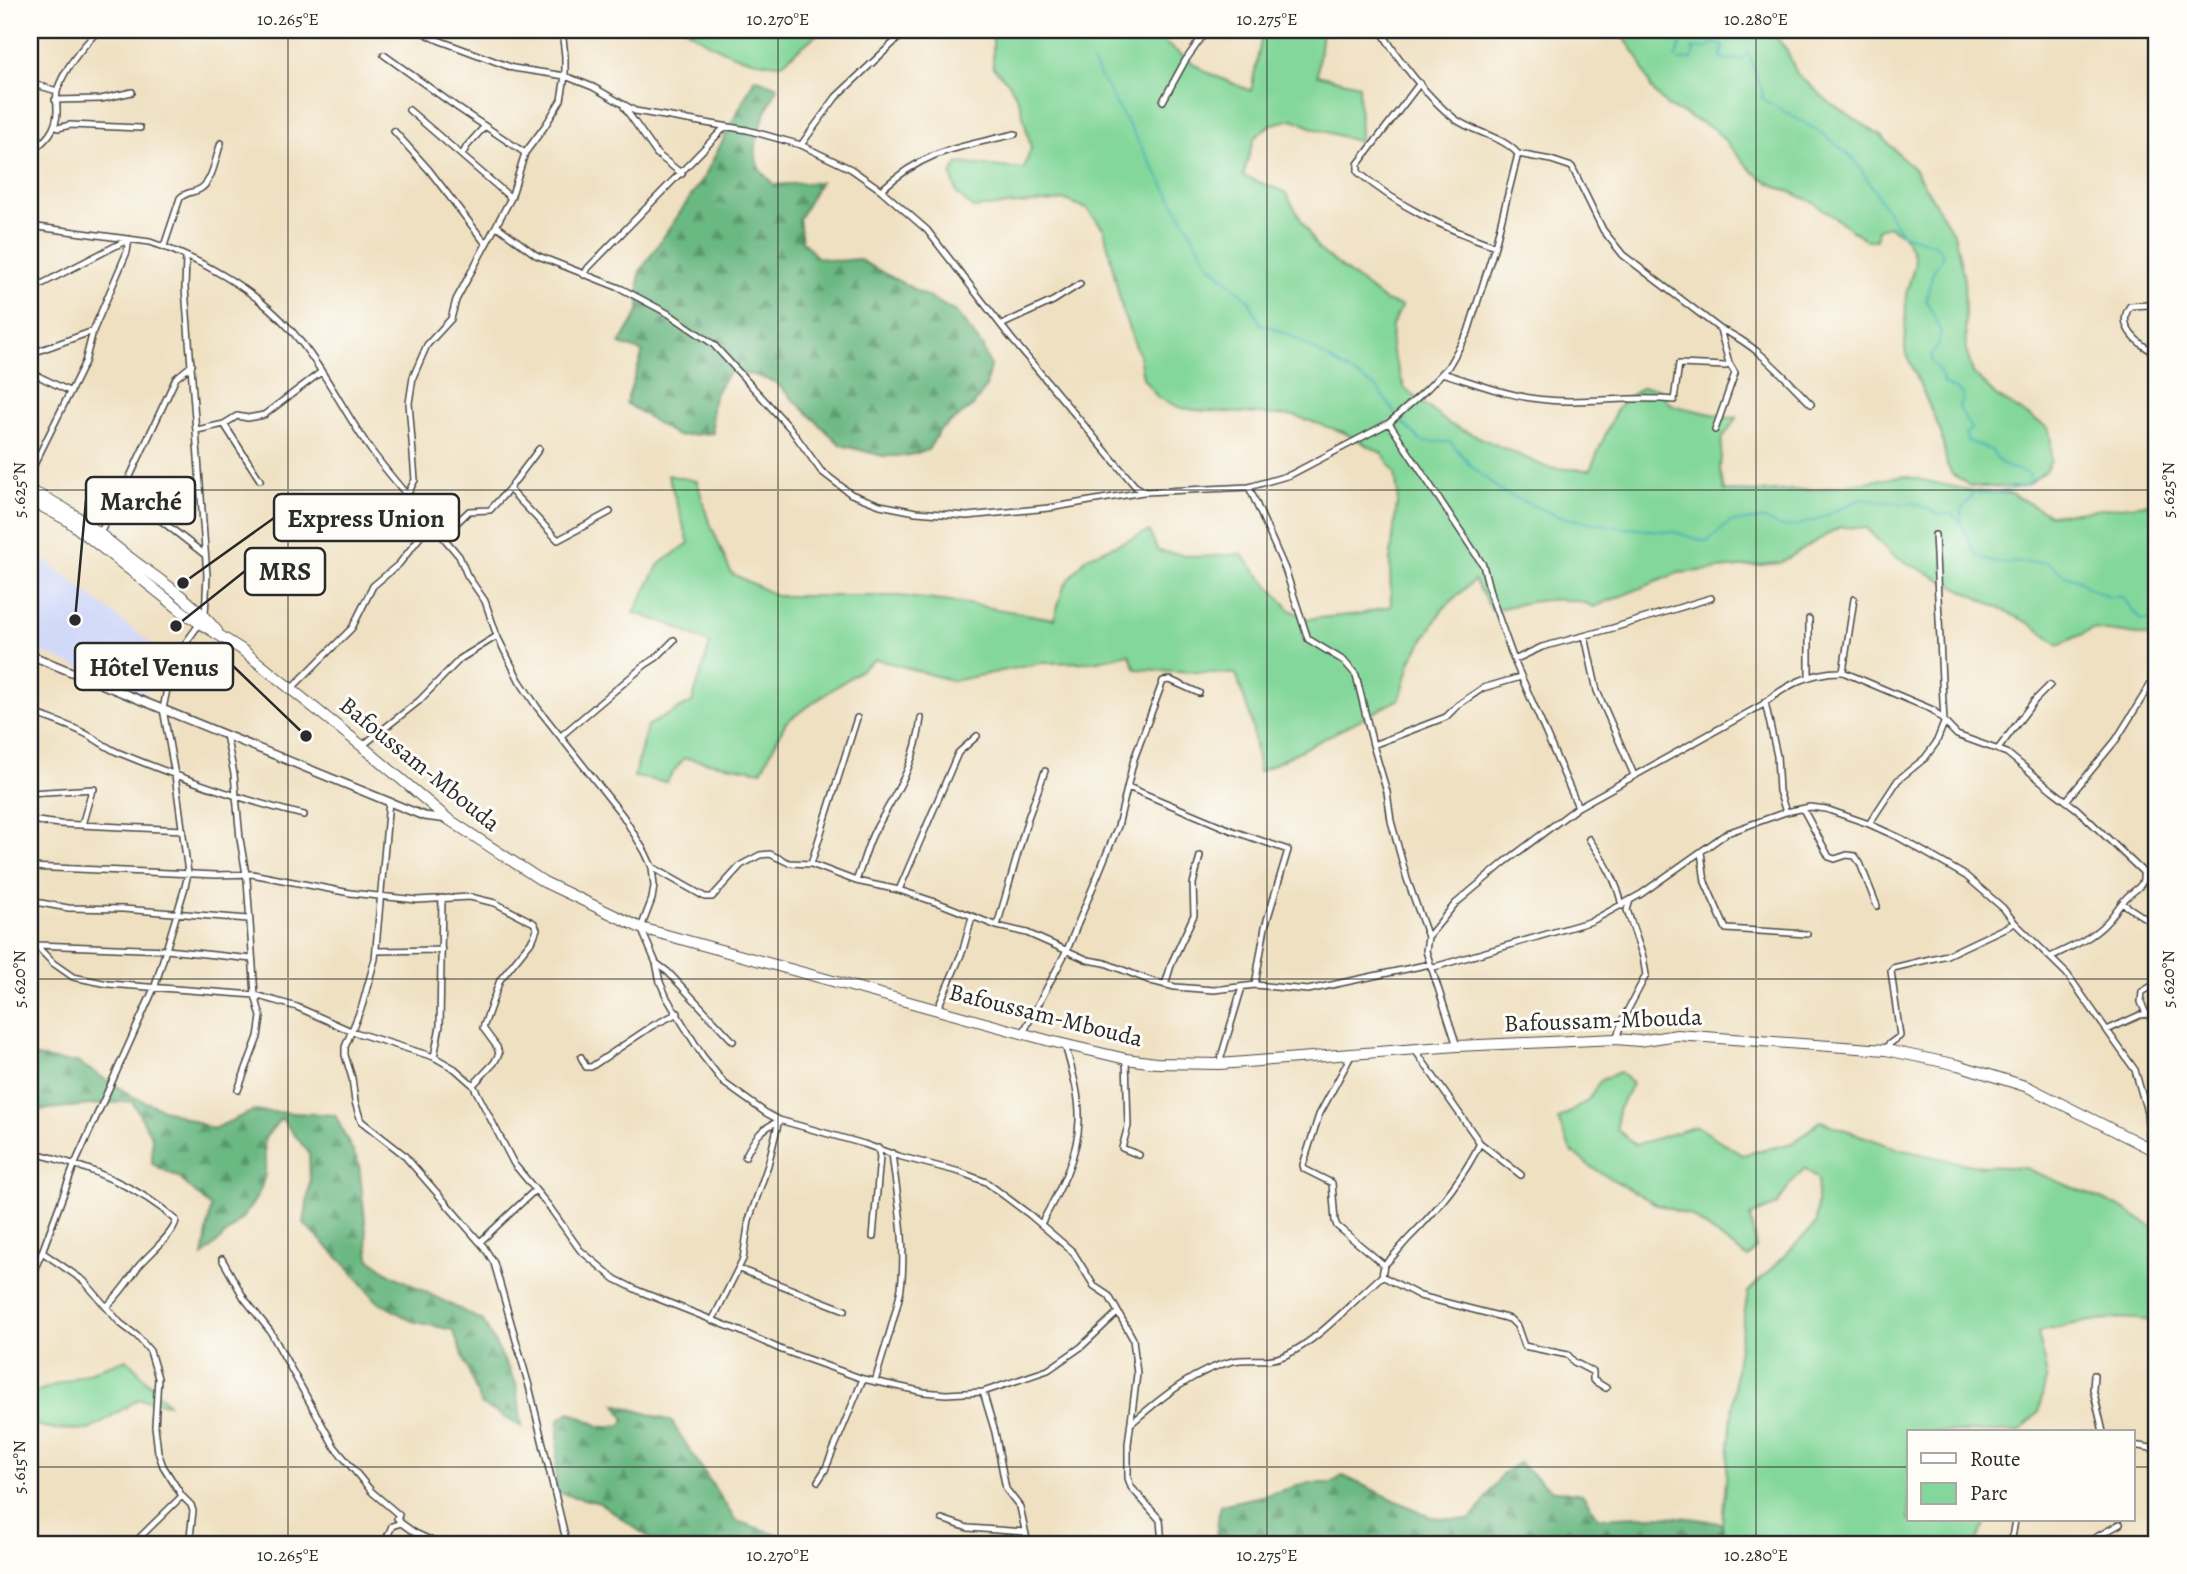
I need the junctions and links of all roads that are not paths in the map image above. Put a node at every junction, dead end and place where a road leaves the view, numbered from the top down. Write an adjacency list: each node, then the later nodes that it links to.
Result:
1 (99, 30): 11 (street)
2 (418, 30): 8 (street)
3 (562, 30): 8 (street)
4 (907, 30): 24 (street)
5 (1207, 30): 14 (street)
6 (1381, 30): 10 (street)
7 (384, 55): 18 (street)
8 (565, 76): 15 (street); 26 (street)
9 (30, 83): 11 (street)
10 (1420, 83): 27 (street); 37 (street)
11 (57, 91): 13 (street)
12 (132, 92): 13 (street)
13 (55, 100): 17 (street)
14 (1163, 101)
15 (622, 105): 19 (street); 29 (street)
16 (409, 110): 28 (street)
17 (55, 126): 20 (street); 25 (street)
18 (485, 126): 26 (street); 28 (street)
19 (725, 127): 24 (street); 29 (street)
20 (140, 128)
21 (394, 131): 35 (street)
22 (1015, 134): 30 (street)
23 (221, 143): 36 (street)
24 (801, 145): 30 (street)
25 (30, 153)
26 (525, 153): 31 (street)
27 (1518, 154): 37 (street); 46 (street)
28 (462, 155): 31 (street)
29 (682, 174): 39 (street)
30 (881, 190): 45 (street)
31 (511, 198): 33 (street)
32 (30, 226): 34 (street)
33 (497, 226): 35 (street); 40 (street)
34 (130, 239): 36 (street); 43 (street); 47 (street)
35 (486, 244): 70 (street)
36 (164, 246): 38 (street)
37 (1495, 246): 54 (street)
38 (186, 258): 51 (street); 53 (street)
39 (589, 268): 40 (street); 41 (street)
40 (571, 271): 41 (street)
41 (584, 275): 69 (street)
42 (1080, 285): 45 (street)
43 (32, 287)
44 (2157, 298): 49 (street)
45 (1001, 325): 69 (street)
46 (1720, 329): 50 (street); 56 (street)
47 (93, 331): 48 (street); 55 (street)
48 (30, 354)
49 (2157, 354)
50 (1729, 363): 54 (street); 60 (street)
51 (192, 365): 59 (street); 71 (street)
52 (30, 372): 55 (street)
53 (321, 372): 58 (street); 70 (street)
54 (1442, 373): 57 (street)
55 (71, 392): 63 (street)
56 (1811, 404)
57 (1389, 423): 66 (street); 87 (street)
58 (224, 424): 59 (street); 65 (street)
59 (197, 430): 78 (street)
60 (1715, 430)
61 (538, 449): 67 (street)
62 (30, 453): 63 (street)
63 (39, 457): 64 (street)
64 (30, 473)
65 (260, 480)
66 (1248, 487): 69 (street); 104 (street)
67 (509, 489): 73 (street); 76 (street)
68 (30, 491): 77 (highway, Bafoussam-Mbouda)
69 (1145, 492)
70 (407, 495): 74 (street)
71 (120, 498): 77 (street); 78 (street)
72 (30, 500): 77 (highway, Bafoussam-Mbouda)
73 (610, 512)
74 (432, 523): 76 (street); 93 (street)
75 (1935, 535): 100 (street)
76 (443, 536): 83 (street)
77 (98, 537): 82 (highway, Bafoussam-Mbouda)
78 (205, 555): 82 (street)
79 (1711, 598): 84 (street)
80 (1854, 599): 88 (street)
81 (1809, 619): 90 (street)
82 (203, 620): 93 (highway, Bafoussam-Mbouda); 96 (street)
83 (497, 636): 102 (street); 105 (street)
84 (1585, 636): 87 (street); 109 (street)
85 (674, 640): 102 (street)
86 (30, 656): 96 (street)
87 (1514, 660): 91 (street)
88 (1843, 672): 90 (street); 100 (street)
89 (2157, 674): 114 (street)
90 (1809, 676): 95 (street)
91 (1521, 677): 104 (street); 115 (street)
92 (2050, 685): 106 (street)
93 (291, 689): 105 (highway, Bafoussam-Mbouda)
94 (1199, 693): 110 (street)
95 (1765, 702): 109 (street); 117 (street)
96 (163, 709): 101 (street); 108 (street)
97 (30, 711): 108 (street)
98 (857, 718): 127 (street)
99 (920, 718): 134 (street)
100 (1944, 723): 106 (street); 121 (street)
101 (226, 736): 112 (street); 113 (street)
102 (561, 736): 129 (street)
103 (977, 736): 135 (street)
104 (1373, 745): 151 (street)
105 (362, 746): 119 (highway, Bafoussam-Mbouda)
106 (1998, 749): 114 (street)
107 (1045, 771): 147 (street)
108 (175, 775): 112 (street); 123 (street)
109 (1634, 775): 115 (street)
110 (1128, 787): 156 (street); 164 (street)
111 (30, 793): 122 (street)
112 (236, 795): 118 (street); 131 (street)
113 (389, 801): 119 (street); 136 (street)
114 (2066, 801): 133 (street)
115 (1578, 807): 151 (street)
116 (1803, 809): 117 (street); 121 (street); 142 (street)
117 (1786, 812): 125 (street)
118 (304, 815)
119 (448, 819): 149 (highway, Bafoussam-Mbouda)
120 (30, 820): 122 (street)
121 (1869, 824): 146 (street)
122 (82, 825): 123 (street)
123 (183, 830): 130 (street)
124 (1590, 839): 141 (street)
125 (1700, 852): 138 (street); 150 (street)
126 (1200, 856): 163 (street)
127 (811, 864): 129 (street); 134 (street)
128 (30, 867): 130 (street)
129 (652, 867): 149 (street)
130 (188, 873): 131 (street); 143 (street)
131 (246, 874): 136 (street); 145 (street)
132 (2157, 877): 133 (street)
133 (2144, 880): 140 (street)
134 (856, 881): 135 (street)
135 (899, 890): 144 (street)
136 (382, 896): 137 (street); 157 (street)
137 (442, 898): 155 (street); 186 (street)
138 (1630, 900): 141 (street); 175 (street)
139 (30, 901): 143 (street)
140 (2122, 903): 148 (street); 158 (street)
141 (1622, 906): 161 (street)
142 (1877, 906)
143 (178, 913): 145 (street); 154 (street)
144 (972, 917): 147 (street); 168 (street)
145 (248, 919): 159 (street)
146 (2015, 923): 158 (street); 180 (street)
147 (998, 926): 156 (street)
148 (2157, 926)
149 (641, 928): 160 (street); 168 (highway, Bafoussam-Mbouda)
150 (1807, 934)
151 (1428, 937): 161 (street)
152 (30, 939): 153 (street)
153 (37, 945): 154 (street); 165 (street)
154 (167, 950): 159 (street); 165 (street)
155 (442, 950): 157 (street); 182 (street)
156 (1067, 950): 163 (street); 173 (street)
157 (376, 951): 172 (street)
158 (2050, 957): 171 (street)
159 (253, 959): 167 (street)
160 (656, 963): 169 (street); 176 (street)
161 (1431, 966): 164 (street); 178 (street)
162 (2157, 983): 170 (street)
163 (1165, 985): 166 (street)
164 (1255, 985): 166 (street)
165 (155, 986): 167 (street); 198 (street)
166 (1242, 987): 185 (street)
167 (255, 995): 172 (street); 187 (street)
168 (937, 1010): 173 (highway, Bafoussam-Mbouda)
169 (678, 1013): 183 (street); 190 (street)
170 (2146, 1014): 171 (street); 174 (street)
171 (2107, 1030): 189 (street)
172 (351, 1031): 182 (street); 203 (street)
173 (1023, 1033): 177 (highway, Bafoussam-Mbouda)
174 (2157, 1034)
175 (1616, 1039): 178 (highway, Bafoussam-Mbouda); 180 (highway, Bafoussam-Mbouda)
176 (733, 1041)
177 (1065, 1045): 184 (highway, Bafoussam-Mbouda); 201 (street)
178 (1457, 1046): 179 (highway, Bafoussam-Mbouda)
179 (1415, 1050): 181 (highway, Bafoussam-Mbouda); 191 (street)
180 (1886, 1050): 193 (highway, Bafoussam-Mbouda)
181 (1352, 1054): 185 (highway, Bafoussam-Mbouda); 206 (street)
182 (434, 1057): 186 (street)
183 (581, 1057)
184 (1126, 1059): 185 (highway, Bafoussam-Mbouda); 196 (street)
185 (1219, 1064)
186 (473, 1085): 200 (street)
187 (238, 1090)
188 (2157, 1109): 189 (street)
189 (2147, 1112): 193 (street)
190 (779, 1120): 192 (street); 197 (street); 207 (street)
191 (1480, 1143): 199 (street); 206 (street)
192 (878, 1148): 195 (street); 202 (street)
193 (2154, 1149)
194 (30, 1152): 198 (street)
195 (892, 1153): 201 (street); 216 (street)
196 (1139, 1155)
197 (745, 1157)
198 (74, 1166): 204 (street); 210 (street)
199 (1521, 1175)
200 (535, 1190): 203 (street); 213 (street)
201 (1041, 1224): 212 (street)
202 (873, 1237)
203 (480, 1242): 234 (street)
204 (42, 1252): 209 (street); 210 (street)
205 (222, 1259): 227 (street)
206 (1384, 1265): 208 (street)
207 (739, 1269): 211 (street); 213 (street)
208 (1382, 1276): 217 (street); 219 (street)
209 (30, 1280)
210 (107, 1307): 224 (street)
211 (845, 1310)
212 (1118, 1312): 218 (street); 219 (street)
213 (712, 1321): 215 (street)
214 (2094, 1375): 220 (street)
215 (863, 1379): 216 (street); 223 (street)
216 (875, 1382): 218 (street)
217 (1606, 1388)
218 (982, 1392): 229 (street)
219 (1132, 1423): 236 (street)
220 (2102, 1430)
221 (2134, 1444): 222 (street)
222 (2157, 1449)
223 (818, 1481)
224 (182, 1496): 230 (street); 231 (street)
225 (942, 1518): 229 (street)
226 (2015, 1522): 237 (street)
227 (401, 1523): 232 (street); 233 (street)
228 (2120, 1524): 238 (street)
229 (1025, 1532): 235 (street)
230 (133, 1544)
231 (193, 1544)
232 (384, 1544)
233 (439, 1544)
234 (567, 1544)
235 (1028, 1544)
236 (1162, 1544)
237 (2011, 1544)
238 (2084, 1544)

